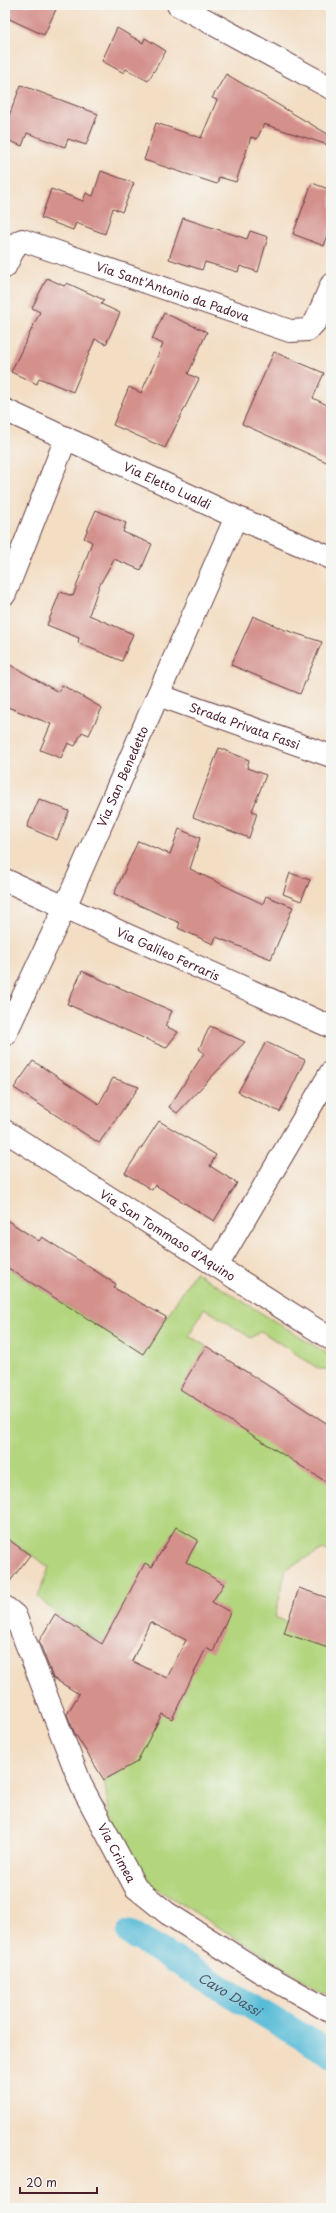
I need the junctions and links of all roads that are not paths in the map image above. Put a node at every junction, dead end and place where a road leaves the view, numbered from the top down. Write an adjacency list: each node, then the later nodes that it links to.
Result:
1 (178, 5): 2 (street)
2 (331, 88)
3 (5, 267): 4 (street, Via Sant'Antonio da Padova)
4 (331, 286)
5 (5, 410): 6 (street, Via Eletto Lualdi)
6 (66, 438): 7 (street, Via Eletto Lualdi); 9 (street)
7 (236, 517): 8 (street, Via Eletto Lualdi); 10 (street, Via San Benedetto)
8 (331, 558)
9 (5, 594)
10 (158, 695): 11 (street, Strada Privata Fassi); 13 (street, Via San Benedetto)
11 (331, 756)
12 (5, 880): 13 (street, Via Galileo Ferraris)
13 (66, 907): 14 (street, Via Galileo Ferraris); 15 (street, Via San Benedetto)
14 (331, 1027)
15 (5, 1036)
16 (331, 1072): 18 (street)
17 (5, 1131): 18 (street, Via San Tommaso d'Aquino)
18 (217, 1266): 19 (street, Via San Tommaso d'Aquino)
19 (331, 1339)
20 (5, 1607): 21 (street, Via Crimea)
21 (331, 2012)

